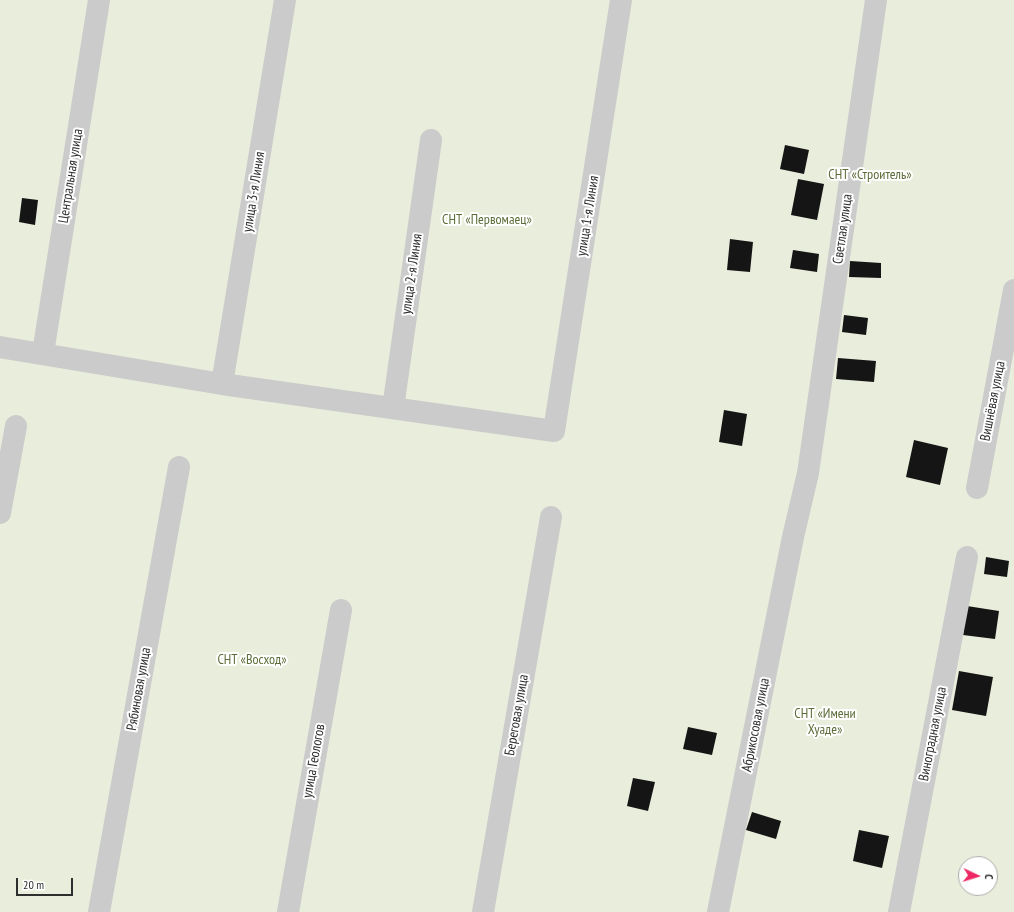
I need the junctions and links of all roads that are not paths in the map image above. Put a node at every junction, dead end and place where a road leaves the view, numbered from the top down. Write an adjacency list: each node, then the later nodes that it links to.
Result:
1 (99, 0): 8 (street, Центральная улица)
2 (285, 0): 9 (street, улица 3-я Линия)
3 (621, 0): 10 (street, улица 1-я Линия)
4 (876, 0): 16 (street, Светлая улица)
5 (431, 140): 10 (street, улица 2-я Линия)
6 (1014, 290): 13 (street, Вишнёвая улица)
7 (0, 347): 8 (street)
8 (42, 353): 9 (street)
9 (222, 384): 10 (street)
10 (393, 408)
11 (16, 426): 14 (street)
12 (179, 467): 19 (street, Рябиновая улица)
13 (977, 488)
14 (0, 513)
15 (551, 517): 21 (street, Береговая улица)
16 (793, 537): 22 (street, Абрикосовая улица)
17 (967, 557): 23 (street, Виноградная улица)
18 (341, 610): 20 (street, улица Геологов)
19 (99, 912)
20 (288, 912)
21 (482, 912)
22 (718, 912)
23 (899, 912)

